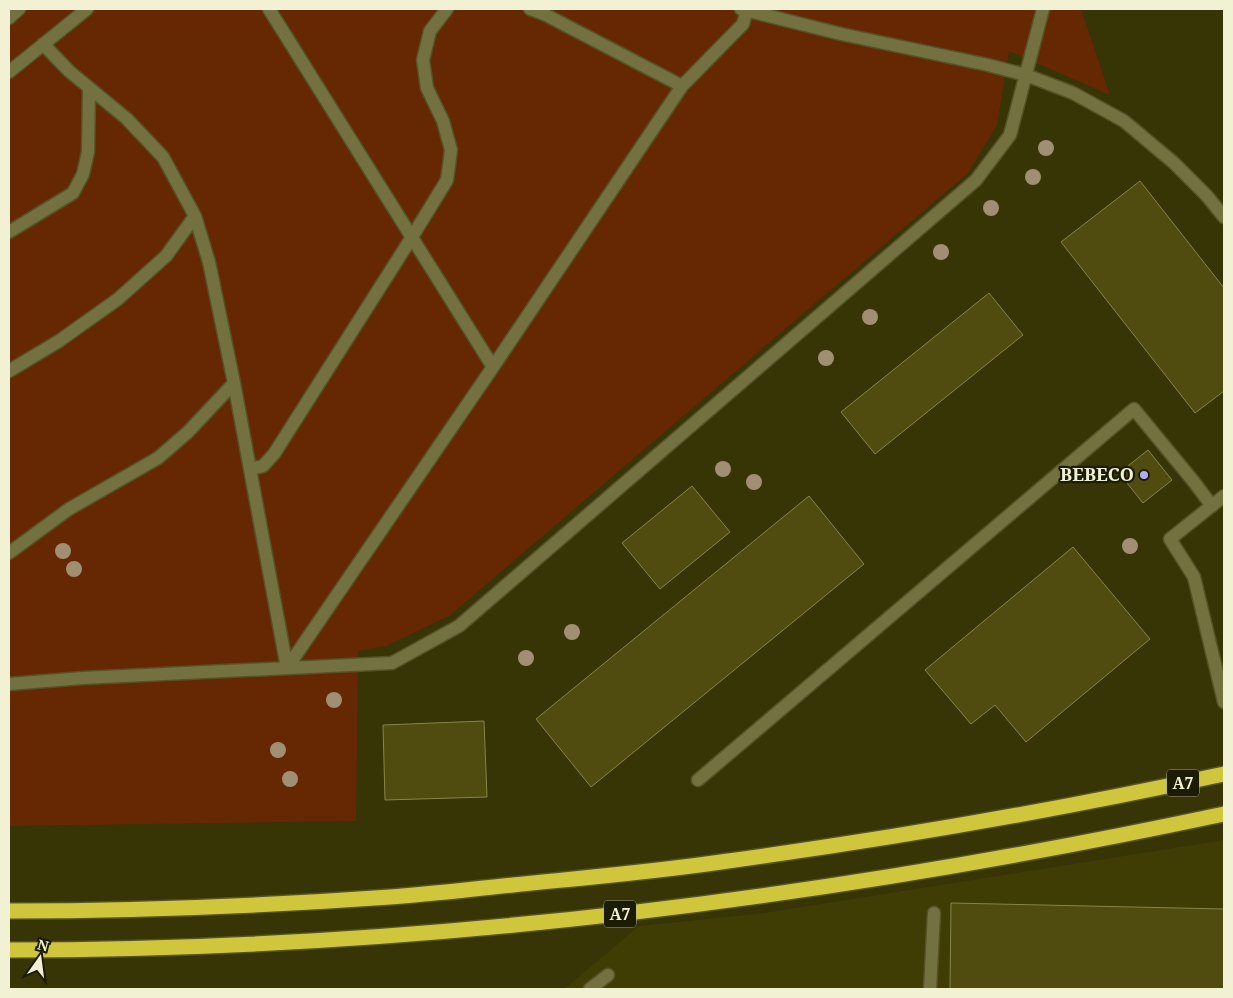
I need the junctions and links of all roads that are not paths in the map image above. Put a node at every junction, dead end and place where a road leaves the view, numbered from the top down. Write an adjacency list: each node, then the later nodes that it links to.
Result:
1 (19, 9): 8 (street)
2 (87, 9): 9 (street)
3 (269, 9): 17 (street)
4 (447, 9): 17 (street)
5 (530, 9): 12 (street)
6 (745, 9): 11 (street); 12 (street)
7 (1044, 9): 11 (street)
8 (9, 18)
9 (43, 44): 10 (street); 13 (street)
10 (10, 69)
11 (1026, 75): 15 (street); 25 (street)
12 (682, 86): 18 (street)
13 (89, 89): 14 (street); 16 (street)
14 (195, 216): 19 (street); 20 (street)
15 (1224, 217)
16 (9, 232)
17 (412, 237): 18 (street); 21 (street)
18 (493, 367): 25 (street)
19 (9, 371)
20 (234, 383): 21 (street); 24 (street)
21 (251, 469): 25 (street)
22 (1224, 496): 23 (street)
23 (1212, 506): 27 (street); 29 (street)
24 (9, 553)
25 (287, 668): 26 (street)
26 (9, 684)
27 (1224, 702)
28 (1224, 774): 31 (highway, A7)
29 (698, 780)
30 (1224, 814): 33 (highway, A7)
31 (9, 911)
32 (934, 913): 36 (street)
33 (9, 950)
34 (608, 975): 35 (street)
35 (590, 989)
36 (930, 989)

